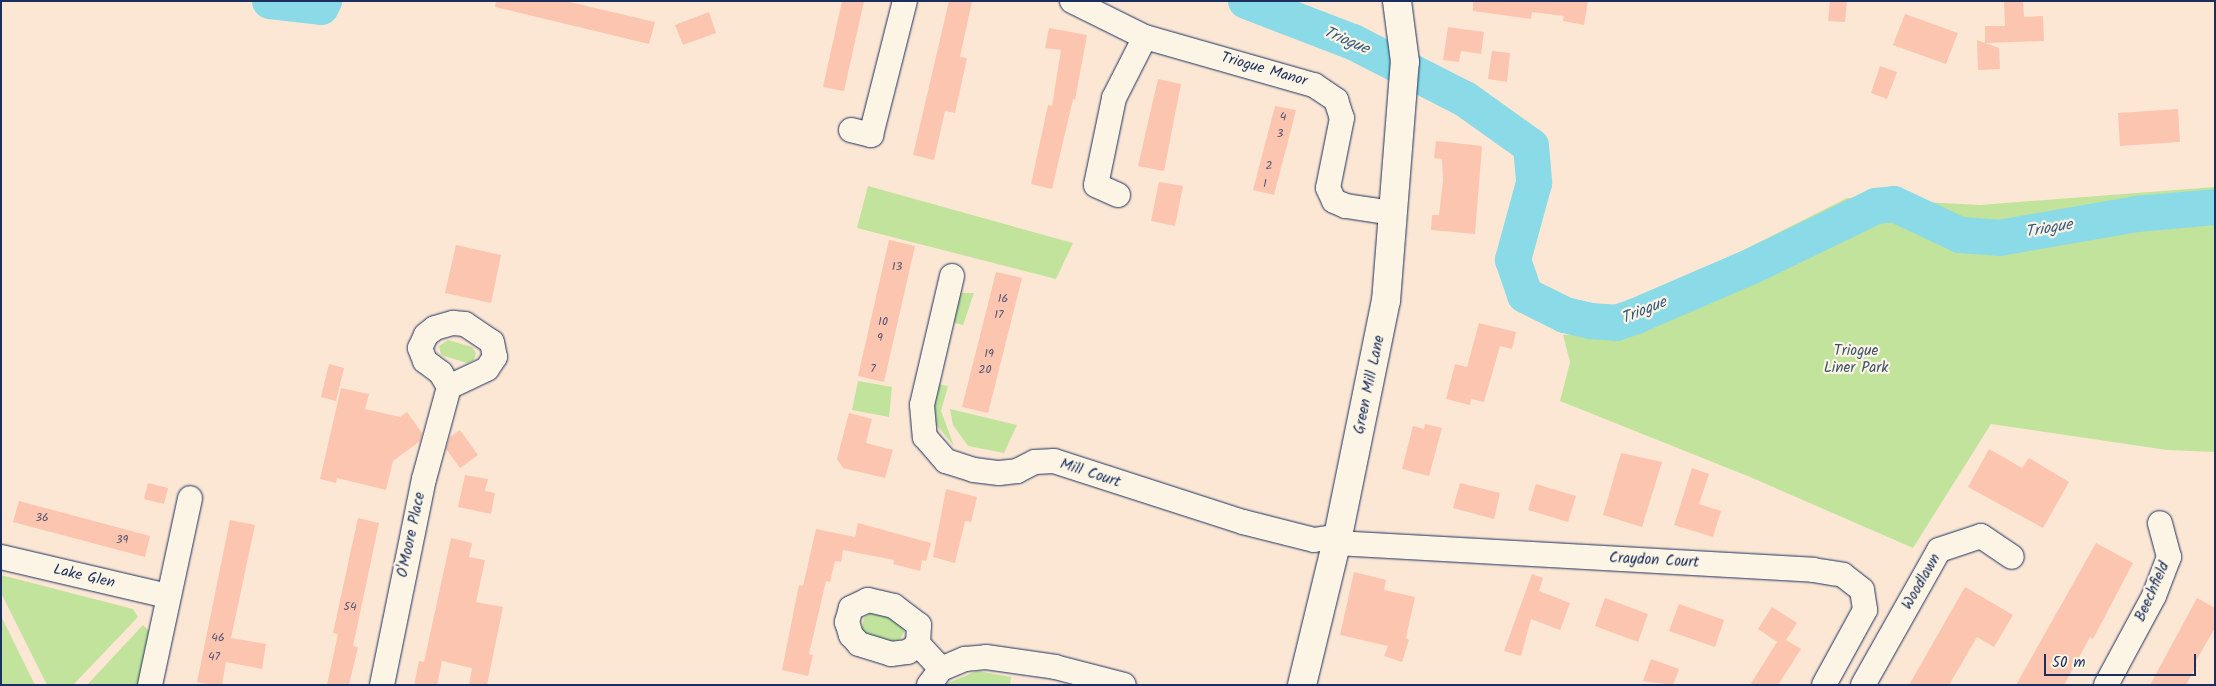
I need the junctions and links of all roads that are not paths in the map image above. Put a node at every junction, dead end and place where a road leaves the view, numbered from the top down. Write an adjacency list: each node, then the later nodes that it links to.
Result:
1 (905, 1): 5 (street)
2 (1072, 1): 4 (street, Triogue Manor)
3 (1397, 1): 7 (street, Green Mill Lane)
4 (1145, 37): 6 (street); 7 (street, Triogue Manor)
5 (851, 130)
6 (1118, 194)
7 (1393, 213): 12 (street, Green Mill Lane)
8 (952, 276): 12 (street, Mill Court)
9 (450, 387): 19 (street, O'Moore Place)
10 (190, 498): 15 (street)
11 (2160, 523): 24 (street, Beechfield)
12 (1337, 540): 21 (street, Green Mill Lane); 22 (street, Craydon Court)
13 (1, 557): 15 (street, Lake Glen)
14 (2012, 557): 23 (street, Woodlawn)
15 (167, 596): 18 (street)
16 (918, 644): 17 (street)
17 (935, 677): 20 (street)
18 (150, 685)
19 (382, 685)
20 (1124, 685)
21 (1302, 685)
22 (1824, 685)
23 (1863, 685)
24 (2106, 685)

